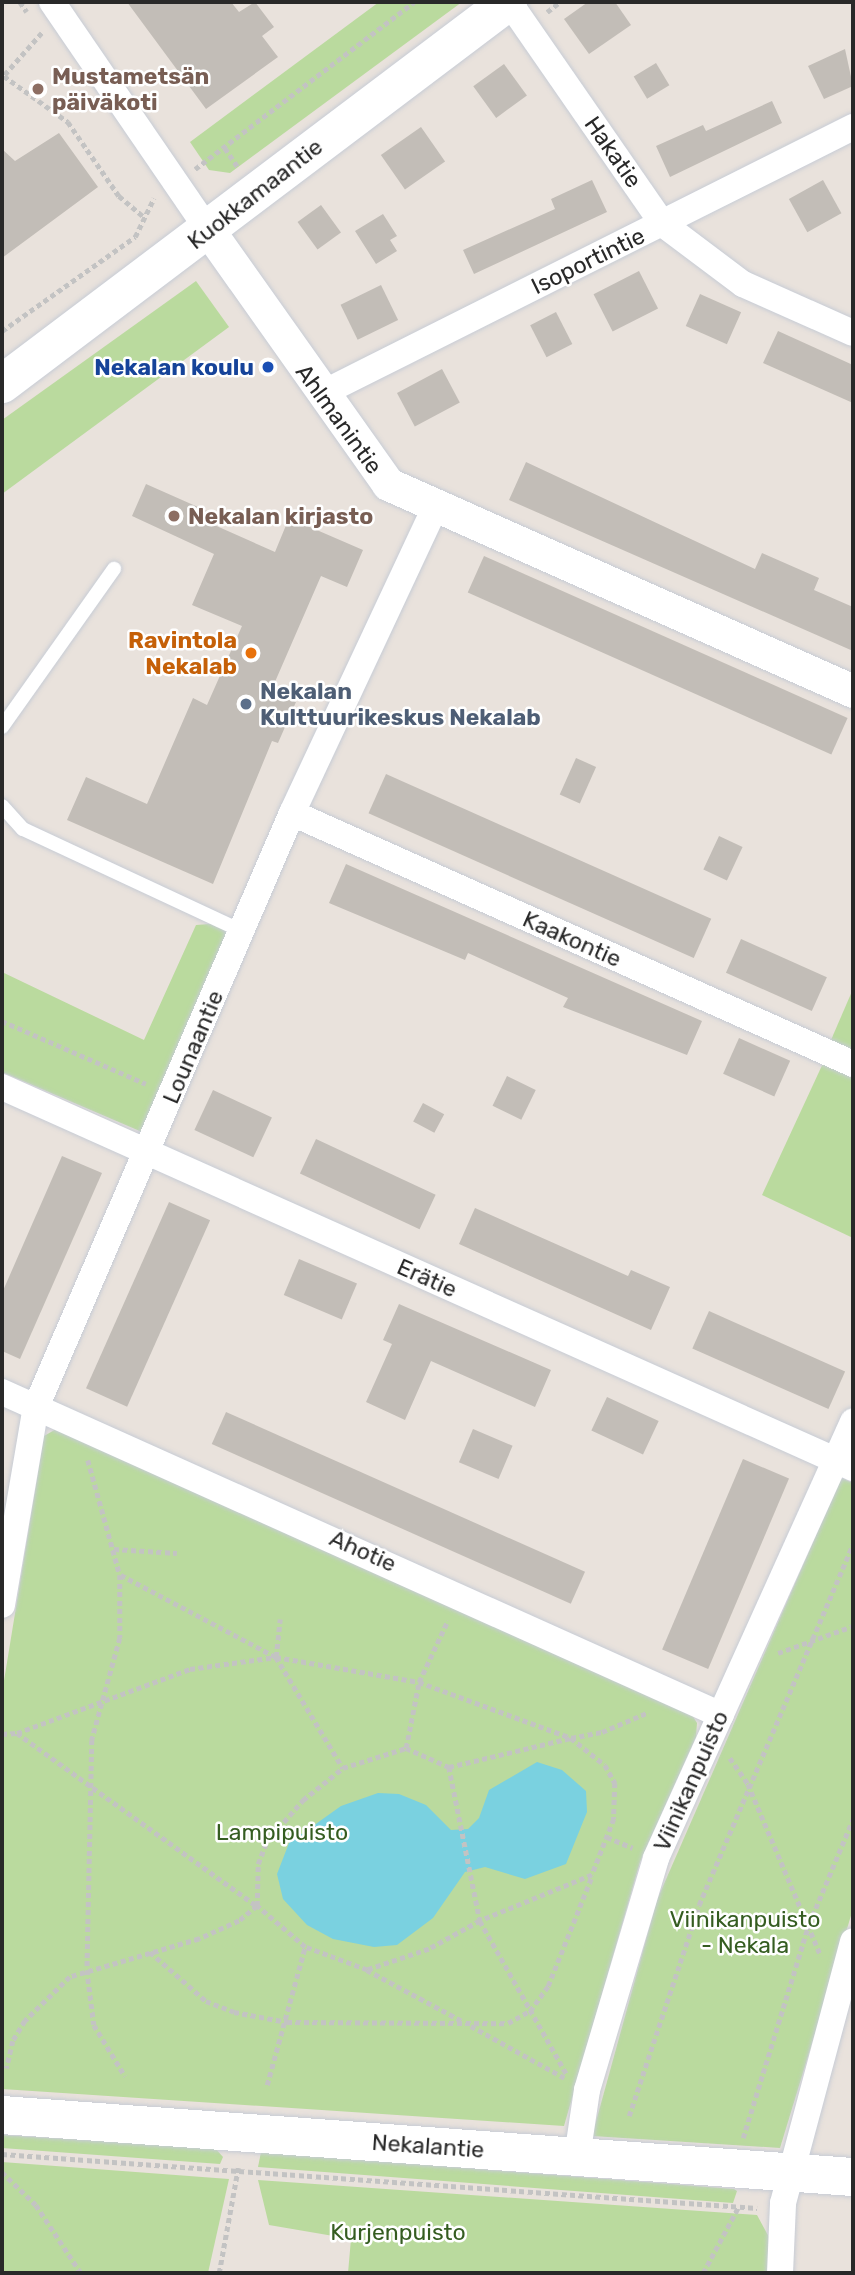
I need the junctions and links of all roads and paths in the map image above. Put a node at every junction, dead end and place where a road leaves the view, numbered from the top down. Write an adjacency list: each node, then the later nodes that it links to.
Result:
1 (52, 2): 6 (street, Ahlmanintie)
2 (414, 2): 6 (path)
3 (508, 2): 8 (street, Hakatie); 9 (main road, Kuokkamaantie)
4 (42, 33): 7 (path)
5 (853, 127): 8 (street, Isoportintie)
6 (178, 181): 7 (path); 9 (street, Ahlmanintie)
7 (144, 217): 10 (path)
8 (663, 224): 11 (street, Hakatie); 13 (street, Isoportintie)
9 (209, 231): 12 (main road, Kuokkamaantie); 13 (street, Ahlmanintie)
10 (2, 331)
11 (853, 333)
12 (2, 384)
13 (321, 394): 14 (street, Ahlmanintie)
14 (436, 505): 16 (street, Ahlmanintie); 19 (street, Lounaantie)
15 (114, 569): 17 (lane)
16 (853, 691)
17 (2, 727)
18 (2, 806): 20 (lane)
19 (292, 813): 20 (street, Lounaantie); 22 (street, Kaakontie)
20 (242, 931): 24 (street, Lounaantie)
21 (2, 1021): 24 (path)
22 (853, 1064)
23 (2, 1087): 25 (street, Erätie)
24 (173, 1096): 25 (street, Lounaantie)
25 (145, 1152): 27 (street, Lounaantie); 30 (street, Erätie)
26 (2, 1392): 27 (street, Ahotie)
27 (36, 1407): 29 (street, Ahotie); 36 (street, Lounaantie)
28 (853, 1421): 30 (street, Viinikanpuisto)
29 (78, 1426): 32 (path); 35 (street, Ahotie)
30 (845, 1464): 41 (street, Viinikanpuisto)
31 (853, 1544): 39 (path)
32 (114, 1549): 33 (path); 34 (path)
33 (177, 1553)
34 (120, 1575): 40 (path); 44 (path)
35 (462, 1594): 42 (path); 43 (street, Ahotie)
36 (2, 1605)
37 (280, 1619): 40 (path)
38 (853, 1626): 39 (path)
39 (810, 1642): 41 (path); 52 (path)
40 (276, 1657): 42 (path); 44 (path); 51 (path)
41 (744, 1665): 45 (street, Viinikanpuisto)
42 (419, 1682): 48 (path); 49 (path)
43 (684, 1696): 45 (street, Ahotie); 48 (path)
44 (103, 1701): 46 (path); 53 (path)
45 (717, 1725): 52 (path); 76 (street, Viinikanpuisto)
46 (17, 1733): 47 (path); 53 (path)
47 (2, 1734)
48 (570, 1738): 50 (path); 55 (path)
49 (406, 1748): 50 (path); 51 (path)
50 (449, 1767): 57 (path)
51 (343, 1768): 56 (path)
52 (748, 1784): 58 (path); 72 (path)
53 (92, 1787): 56 (path); 62 (path)
54 (853, 1819): 58 (path)
55 (592, 1875): 57 (path); 65 (path)
56 (257, 1906): 60 (path); 61 (path)
57 (480, 1921): 63 (path); 65 (path)
58 (807, 1931): 64 (path); 73 (path)
59 (853, 1941): 64 (street)
60 (305, 1947): 63 (path); 66 (path)
61 (149, 1952): 62 (path); 66 (path)
62 (87, 1970): 68 (path); 69 (path)
63 (368, 1970): 67 (path)
64 (842, 1982): 78 (street)
65 (530, 2011): 67 (path); 67 (path)
66 (287, 2022): 67 (path); 70 (path)
67 (468, 2024)
68 (7, 2068)
69 (125, 2076)
70 (267, 2085)
71 (2, 2115): 74 (main road, Nekalantie)
72 (629, 2116)
73 (746, 2120)
74 (240, 2151): 75 (path); 76 (main road, Nekalantie); 80 (path); 83 (path)
75 (2, 2154)
76 (577, 2157): 78 (main road, Nekalantie)
77 (2, 2172): 82 (path)
78 (791, 2173): 79 (main road, Nekalantie); 81 (street)
79 (853, 2178)
80 (739, 2206): 81 (path); 84 (path)
81 (782, 2211): 85 (street)
82 (81, 2273)
83 (219, 2273)
84 (703, 2273)
85 (780, 2273)

